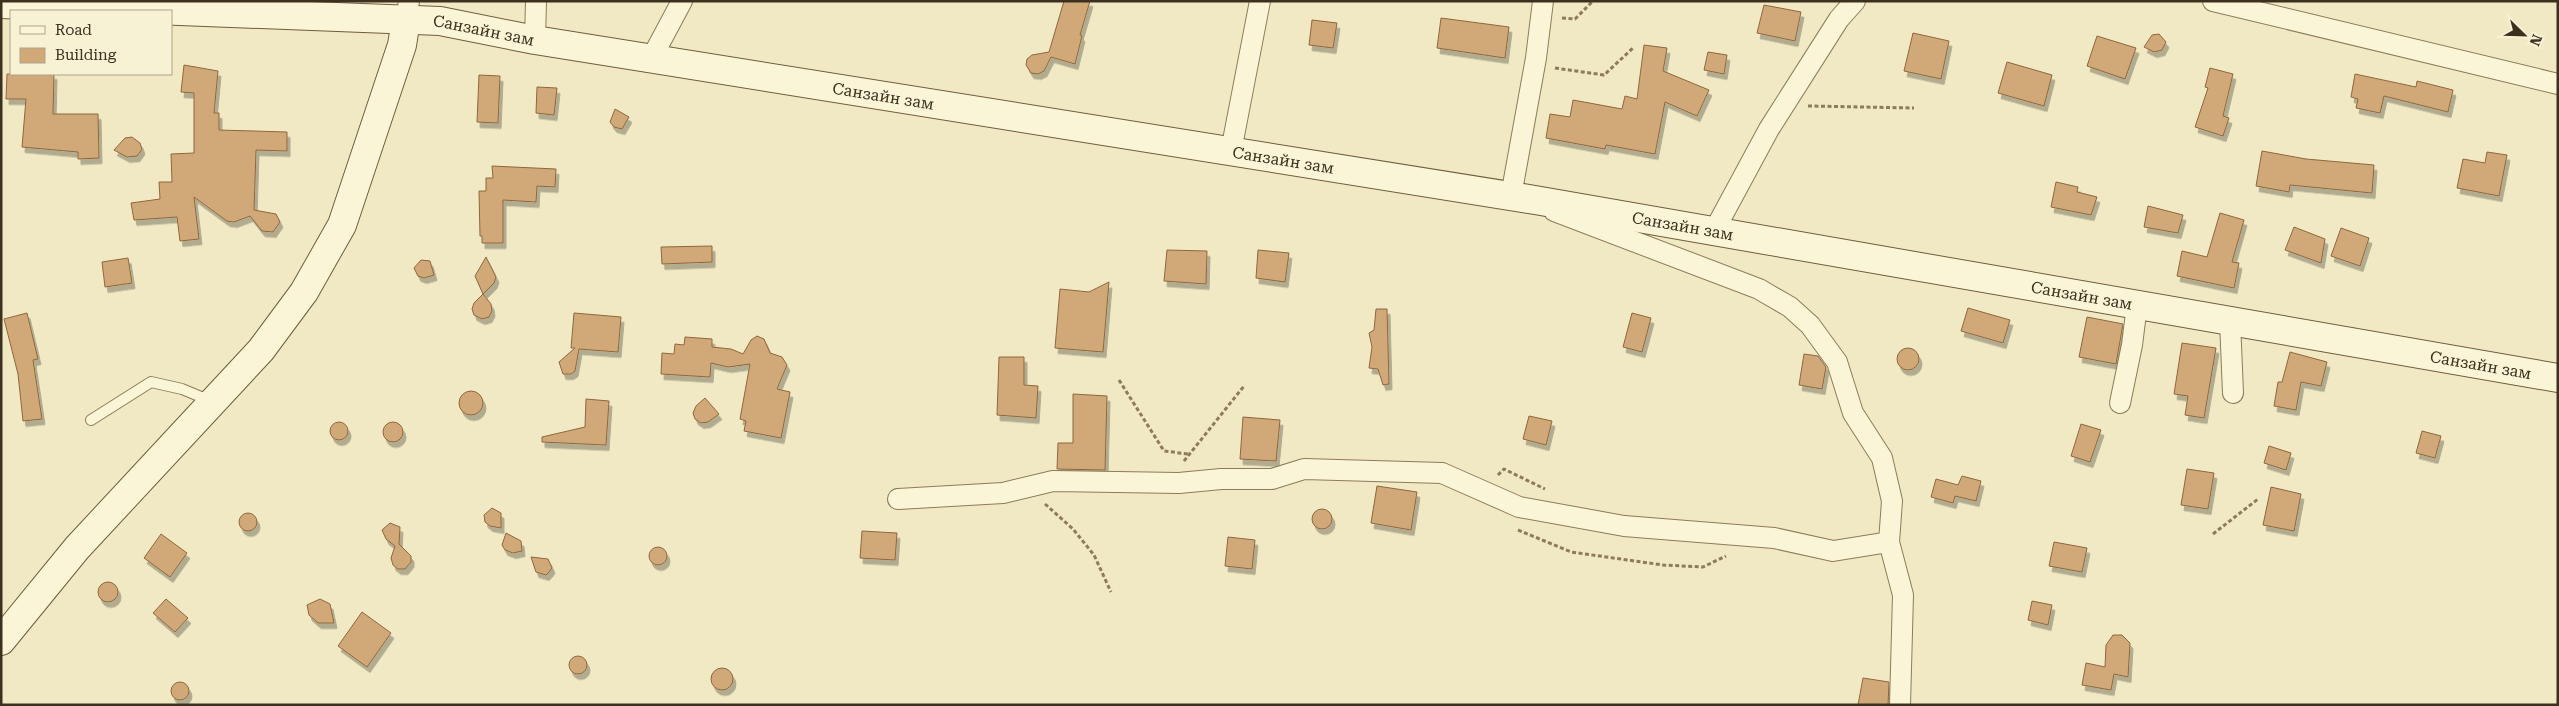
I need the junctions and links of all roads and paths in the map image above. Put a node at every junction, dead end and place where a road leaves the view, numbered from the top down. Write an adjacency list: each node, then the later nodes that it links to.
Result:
1 (536, 1): 11 (street)
2 (682, 1): 13 (street)
3 (1260, 1): 18 (street)
4 (1593, 1): 9 (path)
5 (1855, 1): 16 (street)
6 (2214, 1): 15 (street)
7 (54, 3): 8 (main road, Санзайн зам); 10 (main road, Санзайн зам)
8 (1, 4)
9 (1542, 9): 14 (street)
10 (408, 10): 11 (main road, Санзайн зам); 27 (main road)
11 (535, 40): 13 (main road, Санзайн зам)
12 (1633, 48): 14 (path)
13 (651, 59): 18 (main road, Санзайн зам)
14 (1535, 66): 19 (street)
15 (2558, 84)
16 (1784, 106): 17 (path); 20 (street)
17 (1914, 108)
18 (1231, 152): 19 (main road, Санзайн зам)
19 (1523, 198): 20 (main road, Санзайн зам); 36 (street)
20 (1714, 231): 21 (main road, Санзайн зам)
21 (2137, 305): 22 (main road, Санзайн зам); 28 (street)
22 (2230, 321): 23 (main road, Санзайн зам); 26 (street)
23 (2558, 378)
24 (1119, 380): 30 (path)
25 (1244, 386): 30 (path)
26 (2232, 393)
27 (214, 402): 29 (lane); 38 (main road)
28 (2120, 403)
29 (91, 420)
30 (1188, 454): 31 (path)
31 (1179, 483): 32 (street); 36 (street)
32 (1026, 487): 33 (street); 37 (path)
33 (898, 499)
34 (2258, 499): 35 (path)
35 (2213, 534)
36 (1889, 542): 39 (street)
37 (1111, 592)
38 (1, 641)
39 (1900, 705)

